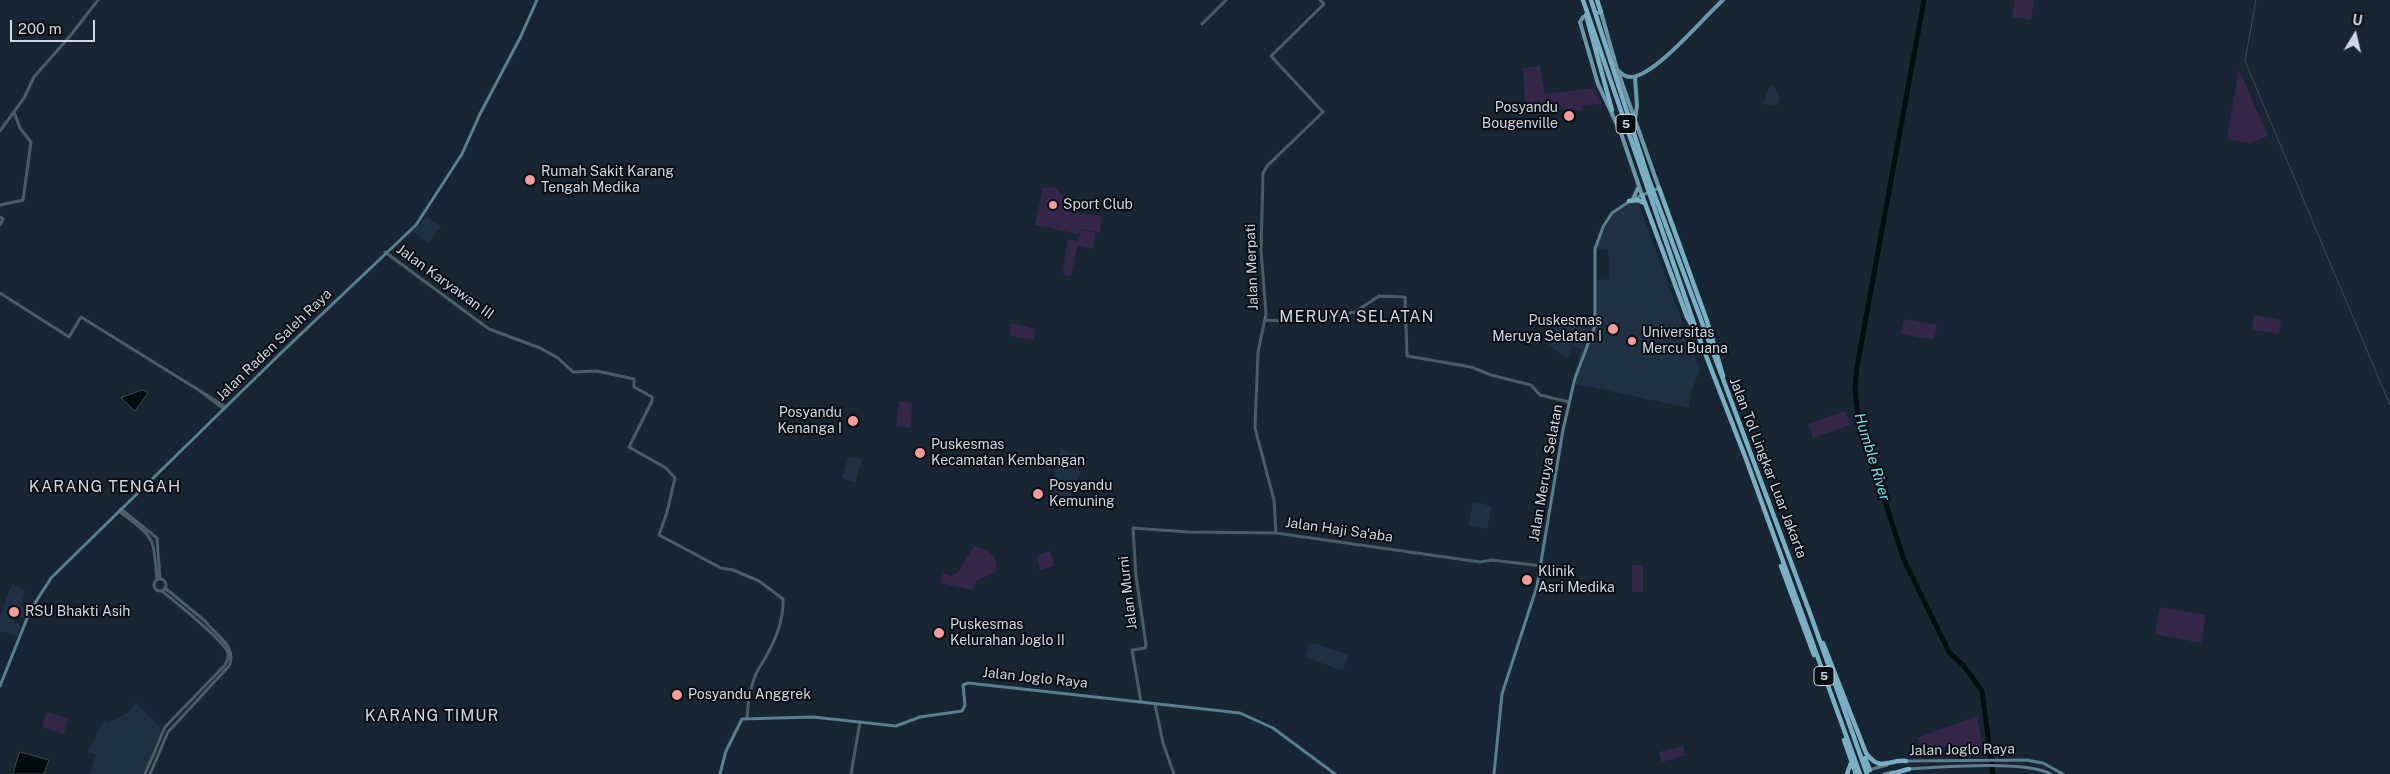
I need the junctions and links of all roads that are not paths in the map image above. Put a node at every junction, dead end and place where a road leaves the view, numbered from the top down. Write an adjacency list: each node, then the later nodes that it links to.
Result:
1 (98, 0): 16 (street)
2 (537, 0): 27 (main road, Jalan Raden Saleh Raya)
3 (1226, 0): 12 (street)
4 (1320, 0): 29 (street, Jalan Merpati)
5 (1583, 0): 9 (highway, Jalan Tol Lingkar Luar Jakarta / 5)
6 (1591, 0): 31 (highway, Jalan Tol Lingkar Luar Jakarta / 5)
7 (1597, 0): 10 (highway)
8 (1723, 0): 14 (main road)
9 (1586, 8): 15 (highway); 30 (highway, Jalan Tol Lingkar Luar Jakarta / 5)
10 (1599, 13): 13 (main road)
11 (1582, 17): 15 (main road)
12 (1202, 24)
13 (1617, 69): 14 (main road); 17 (main road)
14 (1635, 77): 17 (main road)
15 (1612, 110): 19 (main road)
16 (14, 111): 18 (street); 24 (street)
17 (1635, 121): 20 (main road)
18 (0, 131)
19 (1639, 185): 20 (main road); 21 (main road); 22 (main road)
20 (1658, 186): 21 (main road, Jalan Meruya Selatan); 31 (highway)
21 (1642, 195): 22 (main road, Jalan Meruya Selatan); 23 (highway)
22 (1631, 200): 23 (highway); 32 (main road, Jalan Meruya Selatan)
23 (1645, 204): 30 (highway)
24 (0, 205)
25 (1, 218): 26 (street)
26 (0, 225)
27 (385, 252): 33 (main road, Jalan Raden Saleh Raya); 45 (street, Jalan Karyawan III)
28 (0, 293): 33 (street)
29 (1265, 320): 32 (street); 36 (street, Jalan Merpati)
30 (1698, 335): 37 (highway, Jalan Tol Lingkar Luar Jakarta / 5)
31 (1723, 381): 41 (highway, Jalan Tol Lingkar Luar Jakarta / 5)
32 (1569, 402): 38 (main road, Jalan Meruya Selatan)
33 (225, 408): 34 (main road, Jalan Raden Saleh Raya)
34 (120, 510): 39 (street); 42 (main road, Jalan Raden Saleh Raya)
35 (1133, 528): 36 (street, Jalan Haji Sa'aba); 43 (street, Jalan Murni)
36 (1276, 533): 38 (street, Jalan Haji Sa'aba)
37 (1778, 550): 48 (highway); 62 (highway, Jalan Tol Lingkar Luar Jakarta / 5)
38 (1541, 566): 59 (main road, Jalan Meruya Selatan)
39 (158, 579): 40 (street); 40 (street)
40 (164, 590): 54 (street)
41 (1818, 636): 47 (highway); 53 (highway, Jalan Tol Lingkar Luar Jakarta / 5)
42 (0, 686)
43 (1142, 702): 44 (main road, Jalan Joglo Raya); 46 (main road, Jalan Joglo Raya)
44 (1155, 704): 57 (street); 58 (main road, Jalan Joglo Raya)
45 (747, 718): 46 (main road, Jalan Joglo Raya); 55 (main road)
46 (860, 722): 56 (street)
47 (1865, 756): 48 (highway); 49 (highway); 53 (highway)
48 (1851, 760): 60 (highway); 61 (highway)
49 (1906, 760): 50 (main road, Jalan Joglo Raya); 53 (main road, Jalan Joglo Raya)
50 (1940, 760): 51 (main road); 66 (main road, Jalan Joglo Raya)
51 (1941, 768): 52 (main road, Jalan Joglo Raya); 65 (main road, Jalan Joglo Raya)
52 (1909, 769): 63 (main road, Jalan Joglo Raya); 64 (highway)
53 (1869, 772): 62 (main road, Jalan Joglo Raya)
54 (148, 773)
55 (720, 774)
56 (851, 774)
57 (1174, 774)
58 (1335, 774)
59 (1494, 774)
60 (1848, 774)
61 (1856, 774)
62 (1860, 774)
63 (1884, 774)
64 (1891, 774)
65 (2051, 774)
66 (2063, 774)

